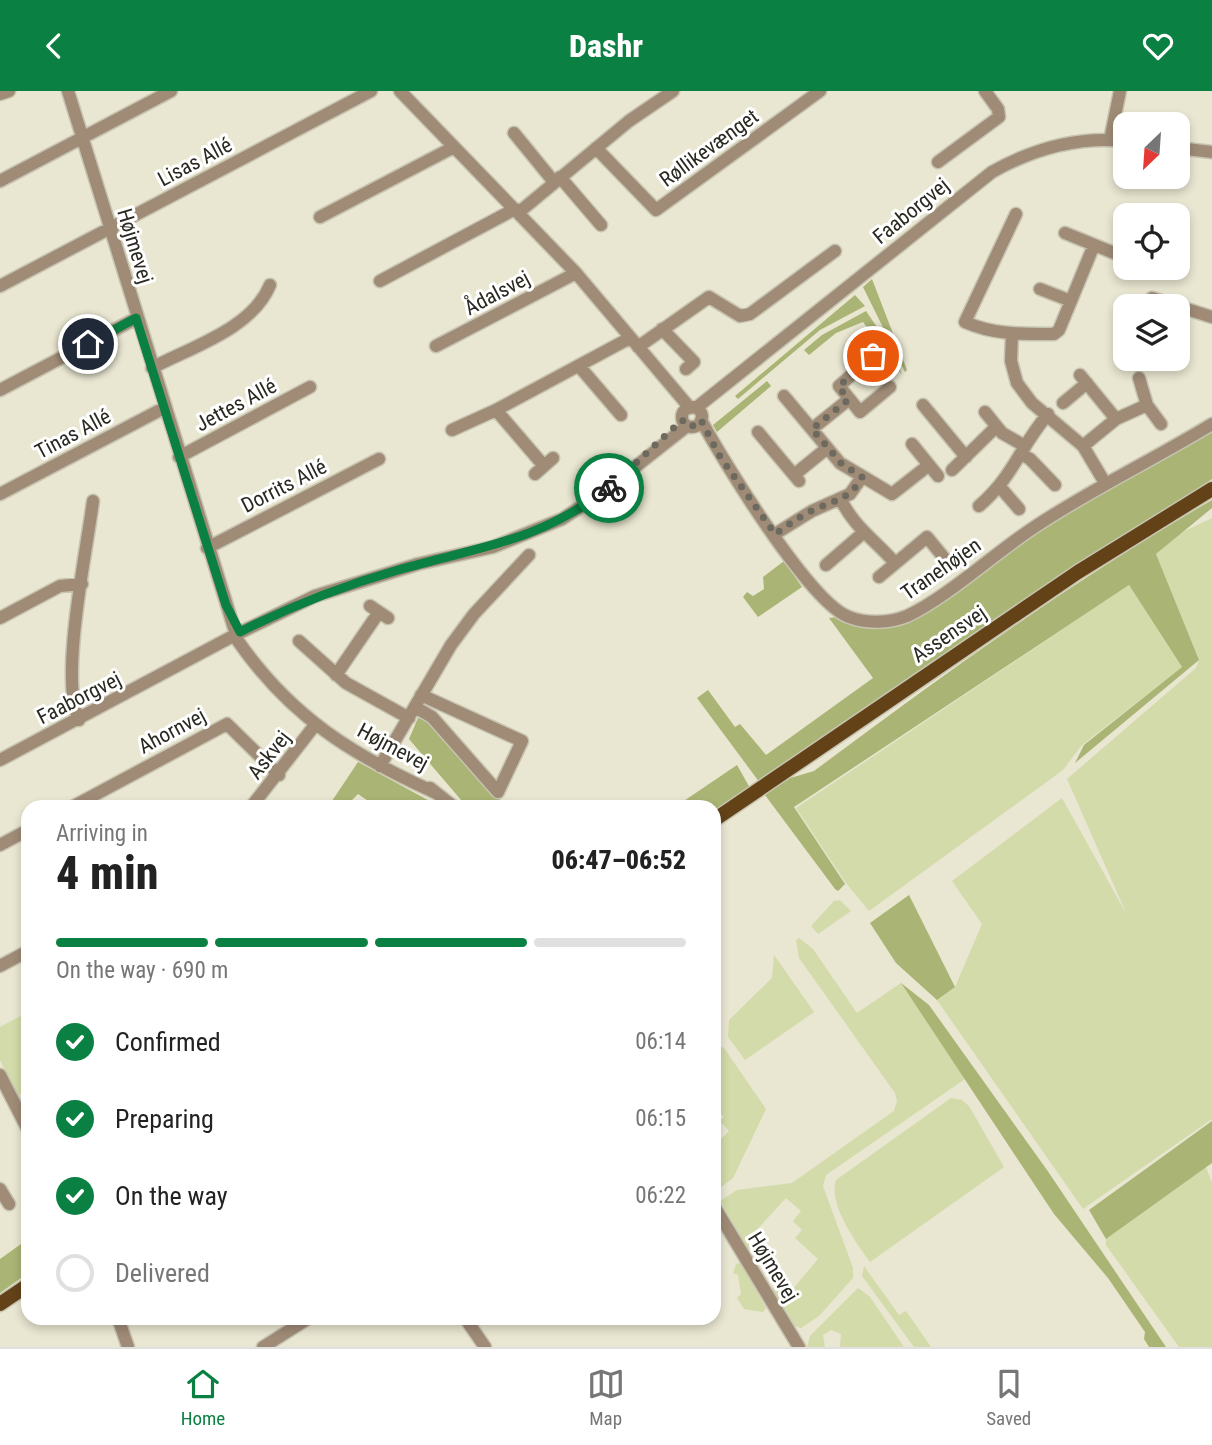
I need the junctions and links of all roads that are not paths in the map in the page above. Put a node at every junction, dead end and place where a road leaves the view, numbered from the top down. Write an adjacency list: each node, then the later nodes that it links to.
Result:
1 (9, 91): 10 (street)
2 (68, 91): 12 (street, Højmevej)
3 (171, 91): 12 (street)
4 (371, 91): 26 (street, Lisas Allé)
5 (400, 91): 15 (street)
6 (673, 91): 16 (street)
7 (820, 91): 16 (street, Røllikevænget)
8 (985, 91): 19 (street)
9 (1120, 91): 13 (street)
10 (0, 94)
11 (514, 133): 20 (street)
12 (81, 138): 21 (street); 26 (street, Højmevej)
13 (1110, 140): 14 (street, Faaborgvej); 62 (street, Faaborgvej)
14 (1113, 140)
15 (454, 147): 22 (street); 24 (street)
16 (596, 148): 20 (street)
17 (1190, 149): 18 (street)
18 (1212, 152)
19 (938, 162)
20 (557, 179): 22 (street); 25 (street)
21 (0, 181)
22 (516, 211): 31 (street); 32 (street)
23 (1016, 214): 41 (street)
24 (320, 217)
25 (601, 225)
26 (110, 228): 34 (street, Lisas Allé); 39 (street, Højmevej)
27 (1065, 233): 28 (street)
28 (1094, 245): 30 (street); 36 (street)
29 (835, 251): 40 (street)
30 (1113, 253)
31 (576, 273): 42 (street); 43 (street, Ådalsvej)
32 (380, 281)
33 (271, 285): 46 (street)
34 (0, 286)
35 (1040, 289): 36 (street)
36 (1071, 301): 41 (street)
37 (1190, 311): 38 (street)
38 (1212, 317)
39 (136, 318): 46 (street, Højmevej); 51 (street)
40 (663, 329): 42 (street); 47 (street)
41 (1012, 333): 60 (street)
42 (634, 342): 45 (street); 62 (street)
43 (436, 347)
44 (873, 356): 53 (street)
45 (579, 366): 58 (street); 61 (street)
46 (152, 368): 57 (street, Højmevej)
47 (686, 369)
48 (1139, 379): 56 (street)
49 (310, 387): 74 (street, Jettes Allé)
50 (890, 387): 53 (street)
51 (0, 390)
52 (784, 396): 67 (street)
53 (848, 400): 67 (street)
54 (1063, 403): 63 (street)
55 (923, 405): 75 (street)
56 (1147, 405): 63 (street); 64 (street)
57 (164, 408): 74 (street, Højmevej); 86 (street, Tinas Allé)
58 (496, 410): 68 (street); 78 (street)
59 (985, 412): 66 (street)
60 (1048, 414): 71 (street); 73 (street, Tranehøjen)
61 (621, 415)
62 (692, 417): 92 (street, Tranehøjen); 102 (street, Faaborgvej)
63 (1116, 419): 71 (street)
64 (1161, 424)
65 (1212, 424): 82 (street, Tranehøjen)
66 (996, 428): 73 (street); 75 (street)
67 (812, 429): 72 (street)
68 (452, 430)
69 (758, 432): 72 (street)
70 (912, 444): 77 (street)
71 (1083, 446): 82 (street)
72 (827, 449): 81 (street)
73 (1022, 450): 83 (street); 84 (street, Tranehøjen)
74 (179, 457): 93 (street, Højmevej)
75 (966, 457): 79 (street)
76 (379, 459): 93 (street, Dorrits Allé)
77 (929, 465): 80 (street); 81 (street)
78 (544, 466)
79 (951, 470)
80 (938, 476)
81 (862, 477): 87 (street)
82 (1105, 483): 92 (street, Tranehøjen)
83 (1055, 485)
84 (1000, 487): 89 (street, Tranehøjen); 90 (street)
85 (1212, 489): 114 (main road, Assensvej)
86 (0, 494)
87 (841, 500): 91 (street, Tranehøjen); 92 (street)
88 (93, 501): 99 (street)
89 (979, 506)
90 (1019, 509)
91 (863, 533): 96 (street, Tranehøjen); 97 (street)
92 (775, 534)
93 (207, 548): 102 (street, Højmevej)
94 (529, 555): 105 (street)
95 (945, 559): 96 (street, Tranehøjen)
96 (895, 563): 98 (street, Tranehøjen)
97 (827, 565)
98 (879, 577)
99 (82, 584): 101 (street); 106 (street)
100 (379, 612): 104 (street)
101 (0, 618)
102 (239, 637): 106 (street, Faaborgvej); 107 (street, Højmevej)
103 (299, 641): 104 (street)
104 (336, 675): 105 (street)
105 (415, 706): 105 (street); 109 (street)
106 (79, 720): 108 (street, Faaborgvej)
107 (315, 725): 109 (street, Højmevej); 110 (street, Askvej)
108 (0, 760)
109 (387, 765): 113 (street, Højmevej)
110 (279, 775): 111 (street, Ahornvej); 112 (street, Askvej)
111 (85, 800)
112 (257, 800)
113 (445, 800)
114 (721, 815)
115 (21, 834): 116 (street)
116 (0, 845)
117 (21, 955): 118 (street)
118 (0, 966)
119 (2, 1083): 120 (street)
120 (21, 1118)
121 (0, 1189): 122 (street)
122 (9, 1204)
123 (721, 1218): 132 (street, Højmevej)
124 (21, 1290): 125 (main road)
125 (0, 1304)
126 (120, 1325): 129 (street)
127 (298, 1325): 130 (street)
128 (471, 1325): 131 (street)
129 (128, 1347)
130 (263, 1347)
131 (485, 1347)
132 (799, 1347)

